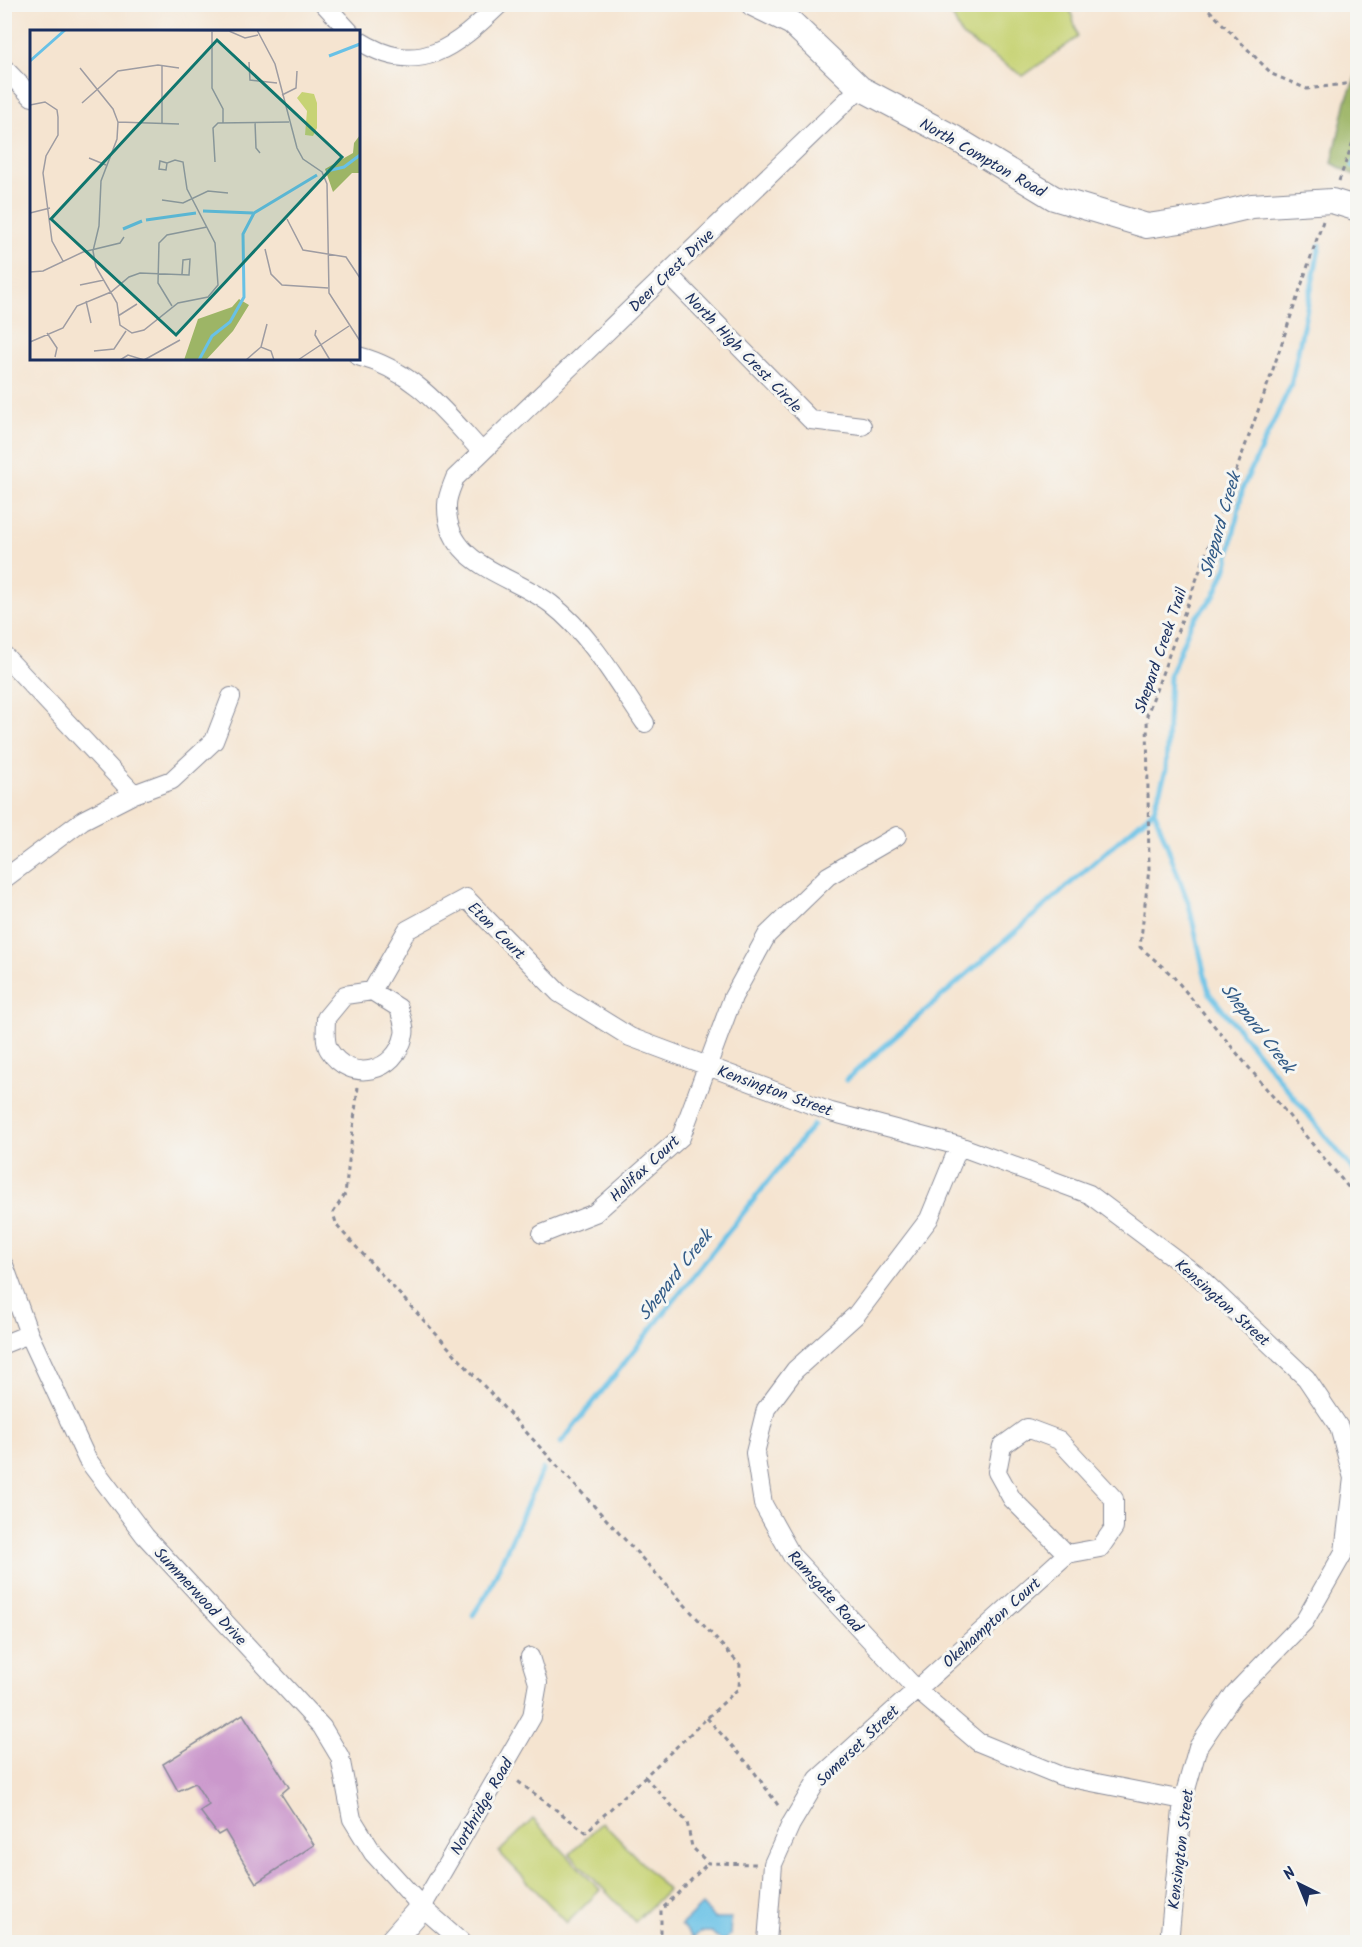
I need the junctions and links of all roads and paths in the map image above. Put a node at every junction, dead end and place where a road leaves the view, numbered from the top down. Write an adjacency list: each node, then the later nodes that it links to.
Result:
1 (324, 4): 5 (street)
2 (500, 4): 6 (street)
3 (753, 4): 8 (street, North Compton Road)
4 (1203, 4): 9 (path)
5 (348, 30)
6 (360, 41)
7 (4, 68): 10 (street)
8 (860, 88): 12 (street, North Compton Road); 14 (street, Deer Crest Drive)
9 (1358, 88)
10 (30, 95)
11 (1358, 128): 12 (path, Shepard Creek Trail)
12 (1332, 201): 13 (street, North Compton Road); 29 (path, Shepard Creek Trail)
13 (1358, 209)
14 (668, 273): 16 (street, North High Crest Circle); 17 (street, Deer Crest Drive)
15 (360, 356): 17 (street)
16 (862, 426)
17 (482, 452): 20 (street, Deer Crest Drive)
18 (4, 654): 21 (street)
19 (231, 697): 21 (street)
20 (645, 723)
21 (134, 794): 23 (street)
22 (897, 836): 26 (street, Halifax Court)
23 (4, 879)
24 (372, 991): 25 (street, Eton Court); 27 (street); 27 (street)
25 (559, 993): 26 (street, Kensington Street)
26 (708, 1065): 28 (street, Kensington Street); 30 (street, Halifax Court)
27 (360, 1072): 38 (path)
28 (959, 1146): 34 (street, Kensington Street); 37 (street, Ramsgate Road)
29 (1358, 1199)
30 (542, 1234)
31 (4, 1265): 32 (street, Summerwood Drive)
32 (29, 1335): 33 (street); 45 (street, Summerwood Drive)
33 (4, 1344)
34 (1355, 1478): 41 (street, Kensington Street)
35 (1067, 1554): 35 (street); 37 (street, Okehampton Court)
36 (530, 1657): 39 (street, Northridge Road)
37 (916, 1689): 41 (street, Ramsgate Road); 42 (street, Somerset Street)
38 (707, 1718): 40 (path); 42 (path)
39 (502, 1770): 40 (path); 45 (street, Northridge Road)
40 (645, 1777): 43 (path)
41 (1182, 1800): 50 (street, Kensington Street)
42 (791, 1824): 44 (street, Somerset Street)
43 (708, 1863): 44 (path); 48 (path)
44 (773, 1864): 49 (street, Somerset Street)
45 (422, 1907): 46 (street, Northridge Road); 47 (street)
46 (391, 1942)
47 (462, 1942)
48 (661, 1942)
49 (767, 1942)
50 (1169, 1942)

